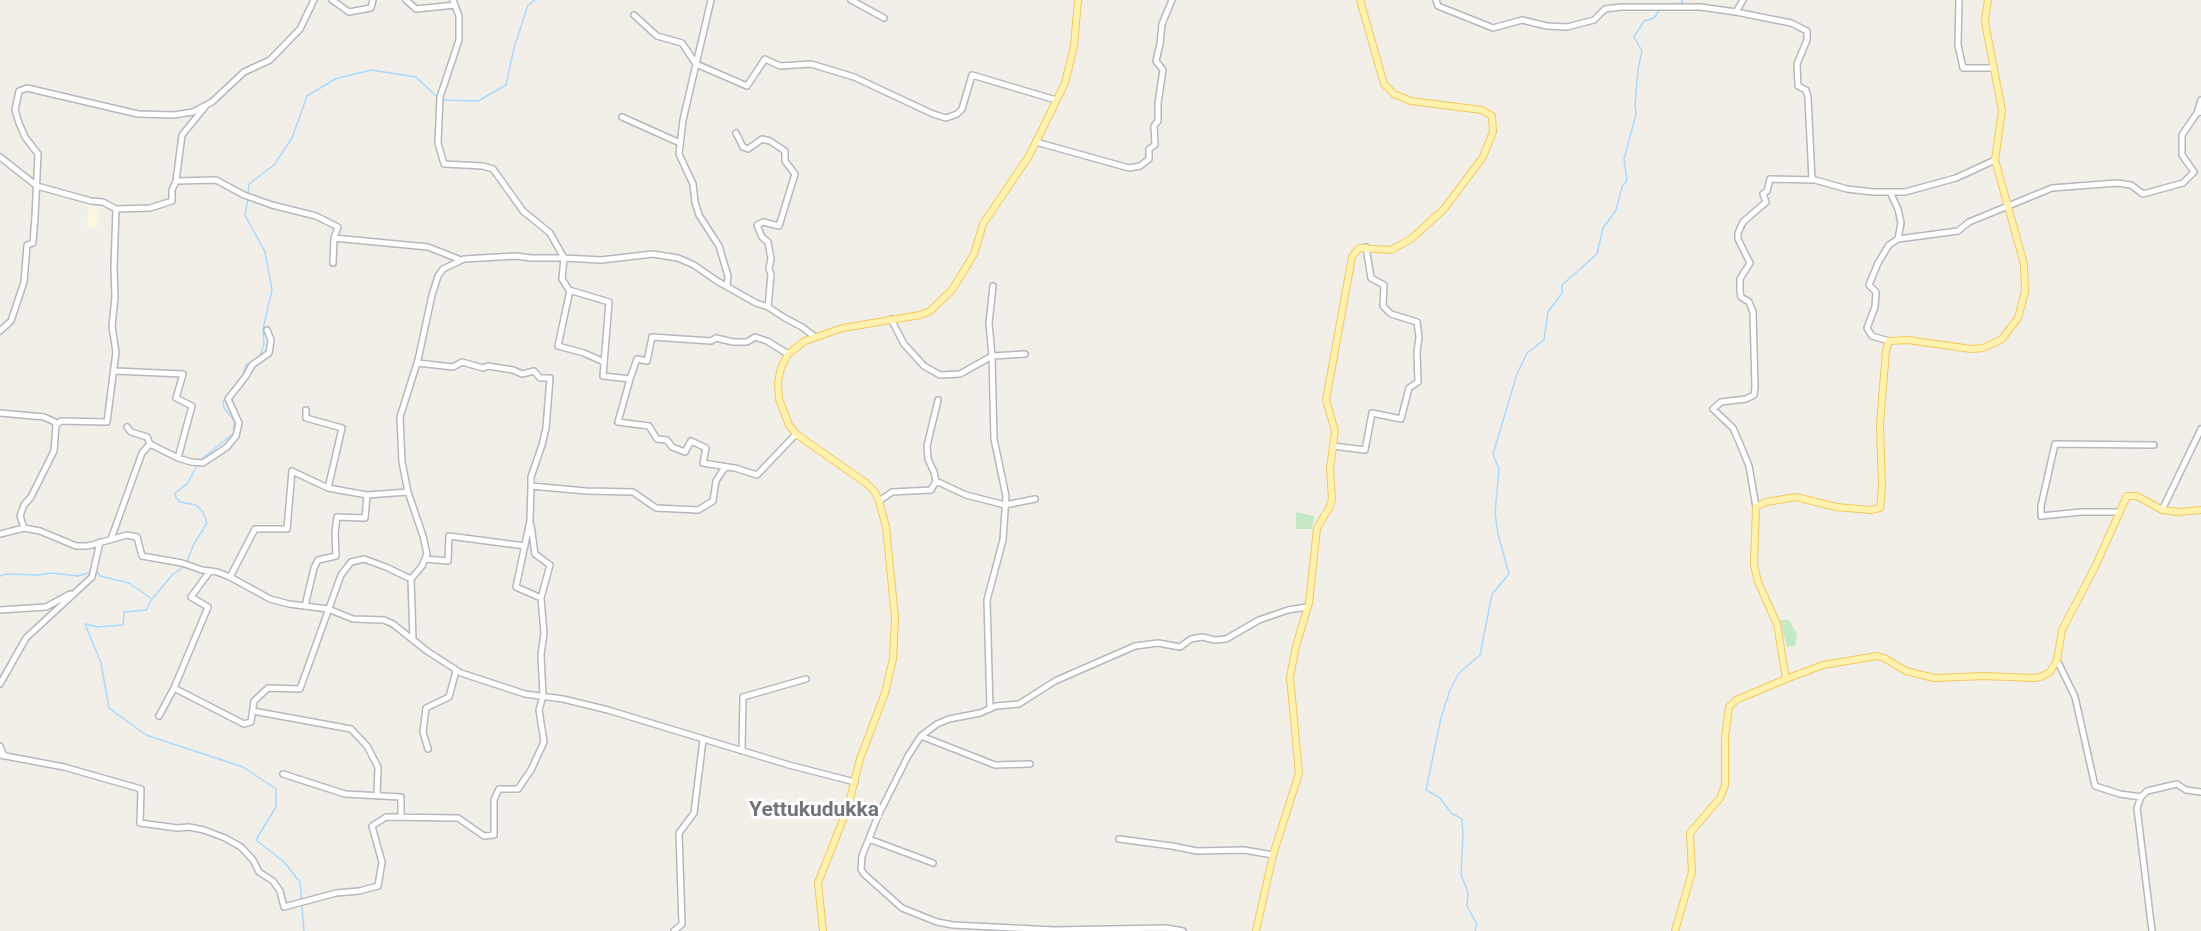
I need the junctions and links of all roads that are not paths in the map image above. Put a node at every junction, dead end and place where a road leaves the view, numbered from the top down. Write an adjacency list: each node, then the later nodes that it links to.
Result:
1 (314, 0): 24 (street)
2 (333, 0): 3 (street)
3 (374, 0)
4 (406, 0): 15 (street)
5 (711, 0): 20 (street)
6 (850, 0): 19 (street)
7 (1078, 0): 22 (main road)
8 (1172, 0): 28 (street)
9 (1360, 0): 40 (main road)
10 (1436, 0): 16 (street)
11 (1607, 0): 16 (street)
12 (1743, 0): 17 (street)
13 (1959, 0): 21 (street)
14 (1988, 0): 21 (main road)
15 (454, 3): 41 (street)
16 (1605, 9): 17 (street)
17 (1736, 12): 32 (street)
18 (634, 15): 20 (street)
19 (884, 18)
20 (696, 64): 22 (street); 29 (street)
21 (1994, 68): 31 (main road)
22 (1056, 100): 28 (main road)
23 (2201, 100): 25 (street)
24 (208, 104): 33 (street); 34 (street)
25 (2199, 112): 36 (street)
26 (622, 117): 29 (street)
27 (736, 133): 47 (street)
28 (1036, 142): 48 (main road)
29 (680, 143): 44 (street)
30 (0, 157): 34 (street)
31 (1995, 160): 35 (street); 36 (main road)
32 (1812, 180): 35 (street); 80 (street)
33 (176, 181): 37 (street); 38 (street)
34 (37, 186): 37 (street); 50 (street)
35 (1890, 192): 39 (street)
36 (2008, 206): 39 (street); 52 (main road)
37 (116, 209): 58 (street)
38 (334, 238): 42 (street); 43 (street)
39 (1898, 239): 52 (street)
40 (1366, 247): 69 (main road); 69 (street)
41 (564, 258): 42 (street); 44 (street); 46 (street)
42 (461, 260): 57 (street)
43 (333, 263)
44 (727, 286): 47 (street)
45 (993, 286): 55 (street)
46 (570, 290): 56 (street); 56 (street)
47 (768, 307): 51 (street)
48 (891, 319): 51 (main road); 55 (street)
49 (267, 330): 70 (street)
50 (0, 331)
51 (815, 337): 53 (main road)
52 (1889, 341): 80 (main road)
53 (788, 354): 59 (street); 66 (main road)
54 (1025, 354): 55 (street)
55 (992, 356): 79 (street)
56 (604, 362): 59 (street)
57 (418, 363): 73 (street); 75 (street)
58 (115, 371): 63 (street); 70 (street)
59 (630, 379): 71 (street)
60 (938, 400): 72 (street)
61 (306, 410): 74 (street)
62 (0, 413): 63 (street)
63 (57, 423): 85 (street)
64 (127, 427): 67 (street)
65 (2201, 429): 81 (street)
66 (796, 434): 71 (street); 78 (main road)
67 (150, 444): 70 (street); 87 (street)
68 (2154, 445): 83 (street)
69 (1333, 446): 97 (main road)
70 (178, 458)
71 (735, 468): 73 (street)
72 (936, 481): 78 (street); 79 (street)
73 (531, 486): 84 (street)
74 (328, 488): 76 (street); 92 (street)
75 (408, 492): 76 (street); 90 (street)
76 (367, 495): 96 (street)
77 (1035, 499): 79 (street)
78 (879, 501): 119 (main road)
79 (1005, 505): 108 (street)
80 (1756, 507): 104 (main road)
81 (2163, 510): 82 (main road); 83 (main road)
82 (2201, 510)
83 (2118, 512): 101 (main road)
84 (530, 521): 89 (street); 95 (street)
85 (24, 528): 86 (street); 88 (street)
86 (0, 534)
87 (111, 539): 88 (street); 91 (street)
88 (100, 542): 94 (street)
89 (525, 546): 90 (street); 95 (street)
90 (424, 560): 93 (street)
91 (210, 571): 92 (street); 106 (street)
92 (230, 577): 96 (street)
93 (411, 579): 98 (street); 100 (street)
94 (78, 590): 99 (street); 105 (street)
95 (541, 598): 107 (street)
96 (305, 606): 98 (street)
97 (1307, 607): 108 (street); 128 (main road)
98 (328, 609): 100 (street); 109 (street)
99 (0, 610)
100 (413, 639): 102 (street)
101 (2057, 660): 104 (main road); 122 (street)
102 (456, 670): 107 (street); 114 (street)
103 (806, 679): 115 (street)
104 (1785, 679): 134 (main road)
105 (0, 684)
106 (174, 688): 109 (street); 110 (street)
107 (543, 696): 112 (street); 125 (street)
108 (990, 709): 111 (street)
109 (253, 711): 121 (street)
110 (159, 716)
111 (921, 736): 117 (street); 124 (street)
112 (703, 740): 115 (street); 130 (street)
113 (0, 746): 116 (street)
114 (428, 749)
115 (742, 751): 119 (street)
116 (2, 755): 125 (street)
117 (1030, 764)
118 (284, 774): 121 (street)
119 (855, 782): 123 (main road)
120 (2201, 792): 122 (street)
121 (377, 796): 125 (street)
122 (2141, 797): 135 (street)
123 (848, 807): 124 (main road); 131 (main road)
124 (878, 816): 126 (street)
125 (401, 817)
126 (869, 839): 129 (street); 132 (street)
127 (1119, 839): 128 (street)
128 (1273, 855): 133 (main road)
129 (933, 863)
130 (674, 931)
131 (823, 931)
132 (1183, 931)
133 (1256, 931)
134 (1675, 931)
135 (2152, 931)

